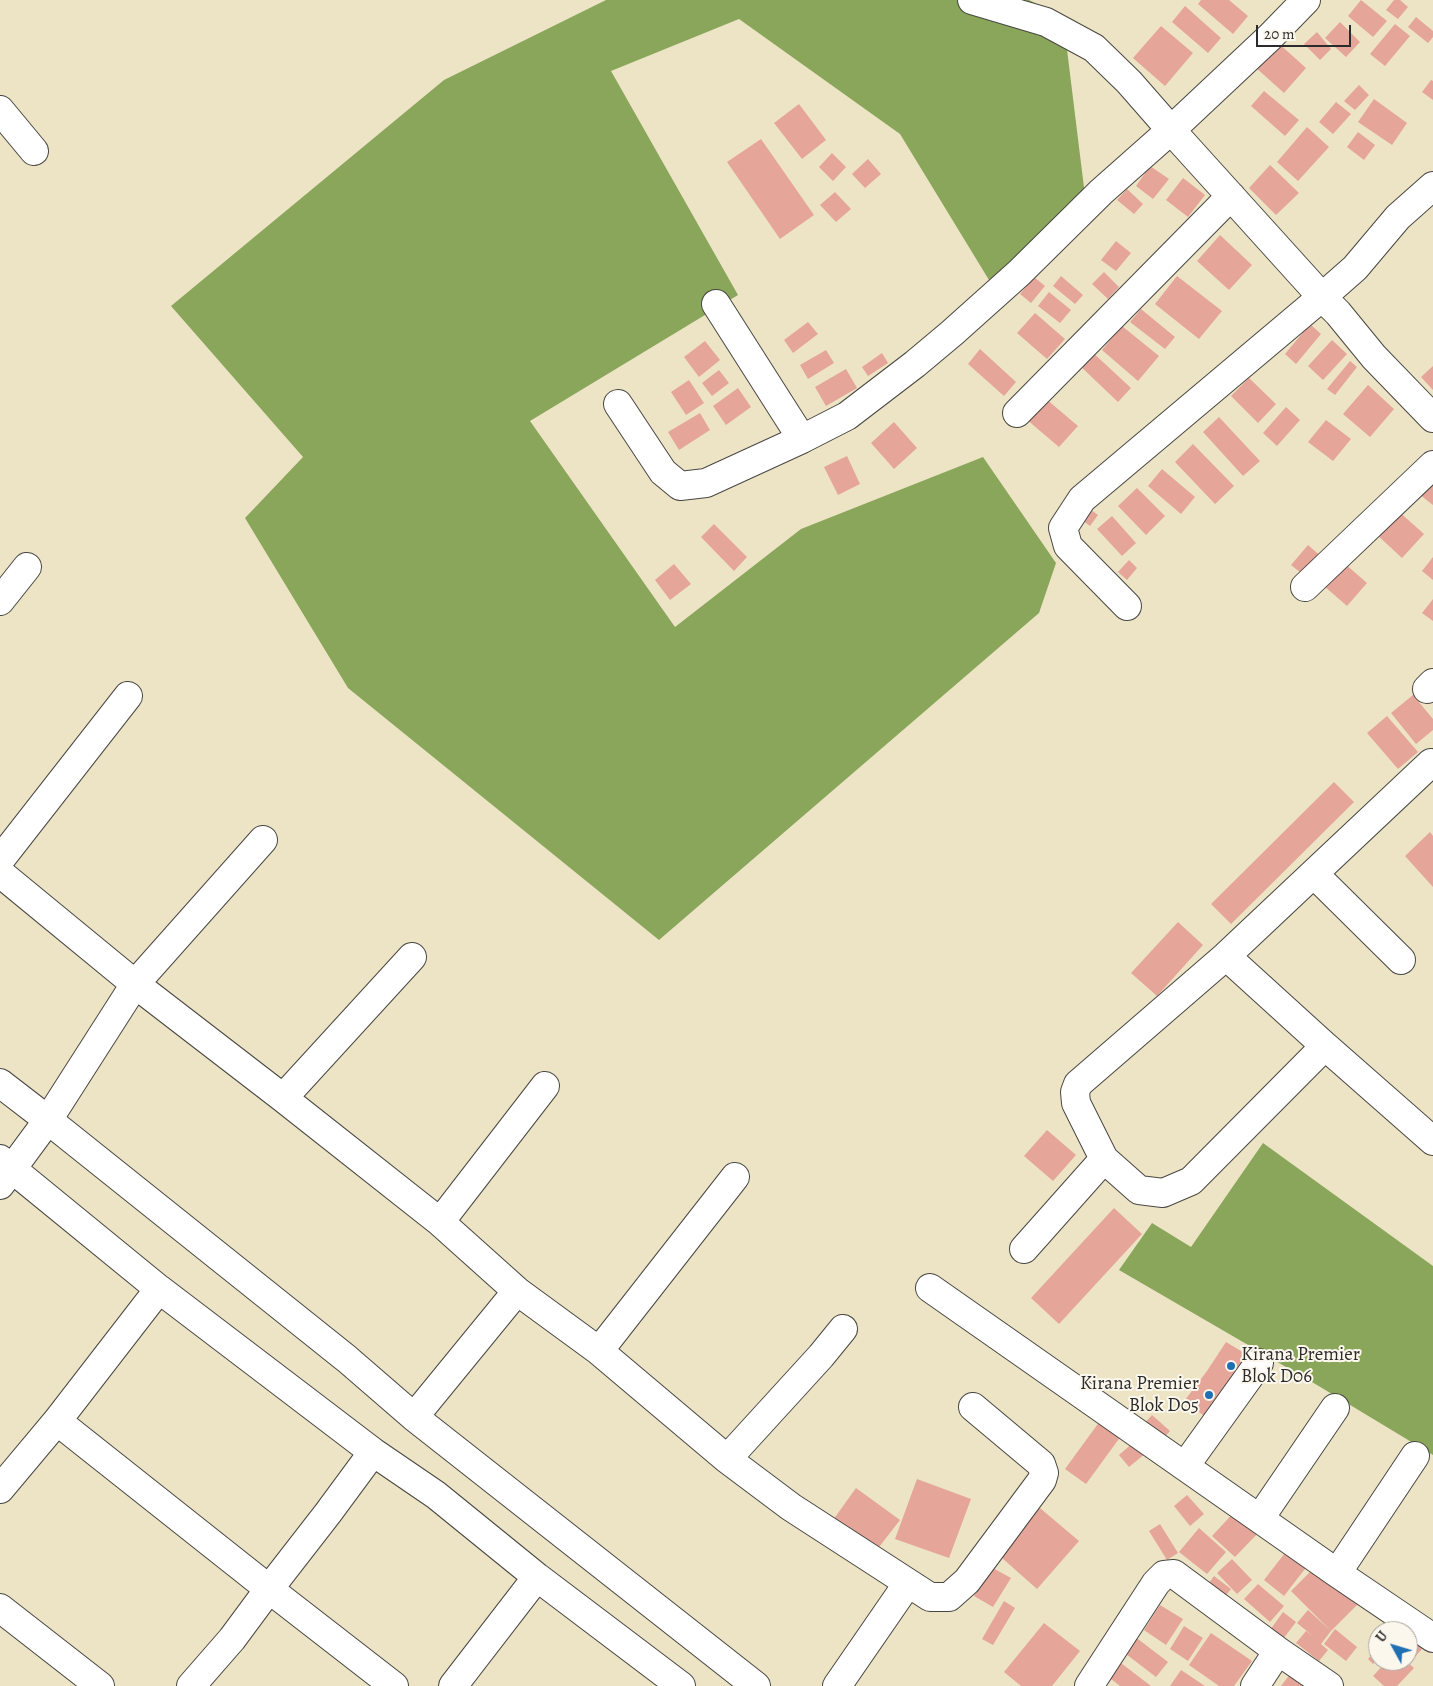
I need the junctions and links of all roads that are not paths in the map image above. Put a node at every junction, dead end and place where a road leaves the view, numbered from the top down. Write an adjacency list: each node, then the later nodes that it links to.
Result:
1 (972, 0): 4 (street)
2 (1306, 0): 4 (street)
3 (0, 110): 5 (street)
4 (1171, 130): 7 (street); 13 (street)
5 (34, 151)
6 (1433, 186): 8 (street)
7 (1231, 196): 8 (street); 11 (street)
8 (1322, 297): 12 (street); 18 (street)
9 (716, 304): 13 (street)
10 (618, 404): 13 (street)
11 (1018, 413)
12 (1433, 418)
13 (802, 439)
14 (1433, 465): 16 (street)
15 (28, 567): 17 (street)
16 (1305, 587)
17 (0, 600)
18 (1127, 606)
19 (128, 696): 22 (street)
20 (1433, 766): 24 (street)
21 (263, 840): 28 (street)
22 (0, 860)
23 (0, 873): 28 (street)
24 (1314, 874): 25 (street); 27 (street)
25 (1226, 956): 29 (street); 35 (street)
26 (412, 957): 32 (street)
27 (1400, 960)
28 (135, 984): 32 (street); 33 (street)
29 (1326, 1046): 34 (street); 35 (street)
30 (0, 1083): 33 (street)
31 (545, 1086): 38 (street)
32 (283, 1098): 38 (street)
33 (48, 1120): 36 (street); 48 (street)
34 (1433, 1141)
35 (1104, 1159): 39 (street)
36 (4, 1171): 41 (street)
37 (736, 1177): 44 (street)
38 (440, 1222): 42 (street)
39 (1024, 1249)
40 (930, 1288): 53 (street)
41 (159, 1289): 49 (street); 50 (street)
42 (517, 1291): 44 (street); 48 (street)
43 (843, 1329): 52 (street)
44 (599, 1351): 52 (street)
45 (1259, 1363): 53 (street)
46 (973, 1407): 58 (street)
47 (1335, 1408): 55 (street)
48 (414, 1417): 68 (street)
49 (57, 1421): 54 (street); 59 (street)
50 (373, 1452): 57 (street); 59 (street)
51 (1415, 1456): 56 (street)
52 (727, 1458): 58 (street)
53 (1185, 1466): 55 (street)
54 (0, 1489)
55 (1260, 1518): 56 (street)
56 (1337, 1573): 61 (street)
57 (536, 1576): 66 (street); 67 (street)
58 (908, 1583): 69 (street)
59 (269, 1589): 64 (street); 65 (street)
60 (0, 1608): 63 (street)
61 (1433, 1638)
62 (1278, 1651): 70 (street); 71 (street); 72 (street)
63 (100, 1686)
64 (191, 1686)
65 (394, 1686)
66 (453, 1686)
67 (681, 1686)
68 (756, 1686)
69 (837, 1686)
70 (1090, 1686)
71 (1255, 1686)
72 (1329, 1686)

